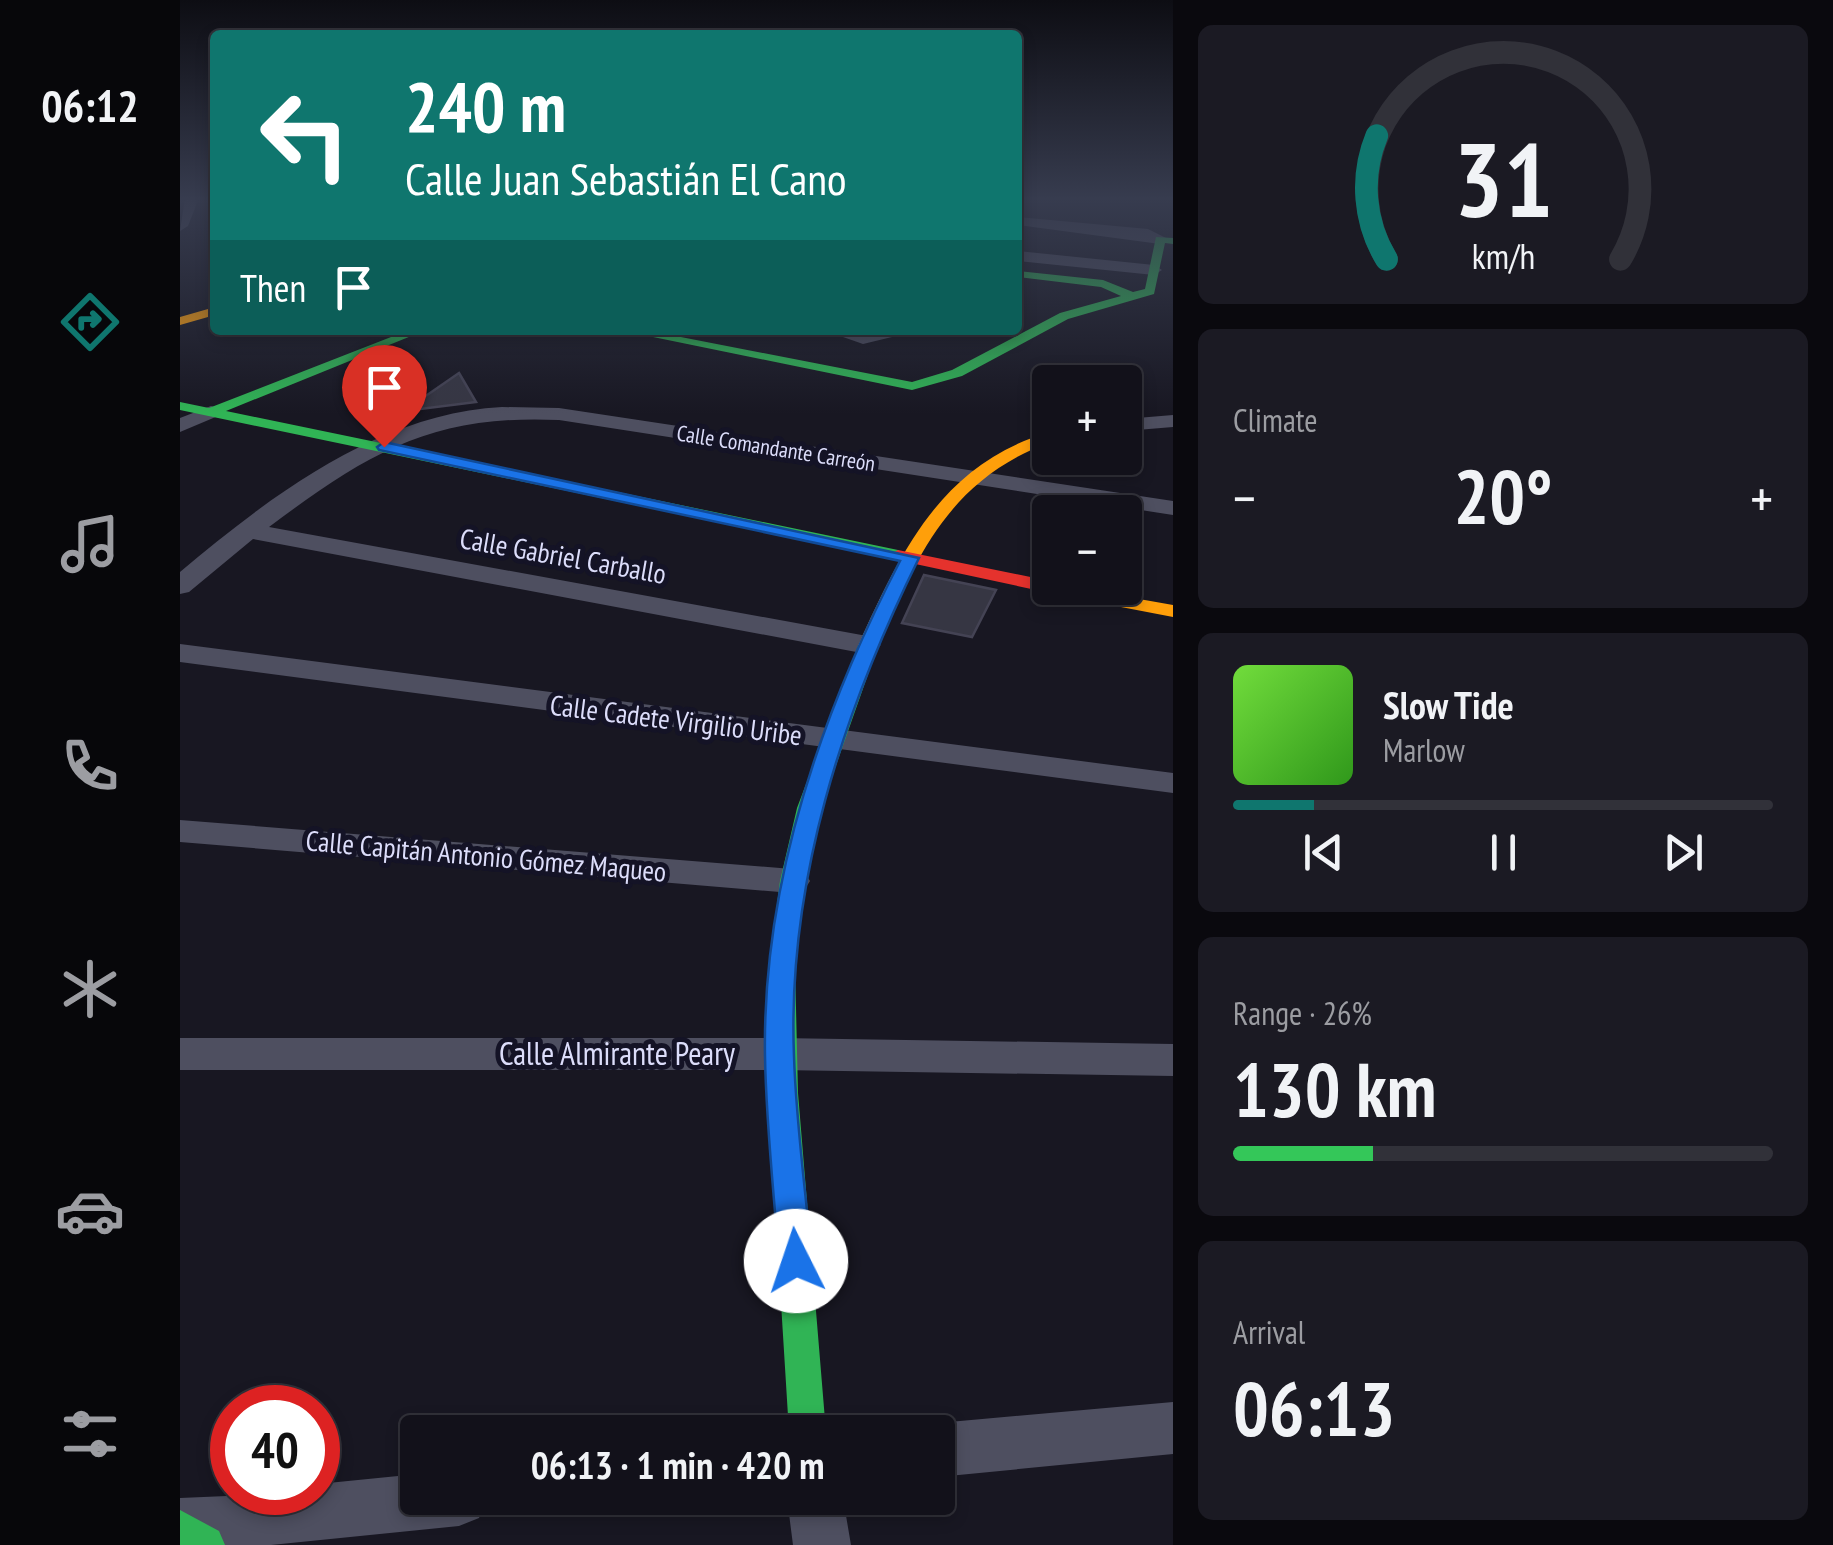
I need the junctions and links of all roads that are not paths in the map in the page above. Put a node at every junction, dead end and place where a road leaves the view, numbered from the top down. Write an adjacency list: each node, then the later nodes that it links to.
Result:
1 (1154, 270): 3 (street)
2 (1022, 274): 3 (street)
3 (1136, 298): 7 (street)
4 (210, 312): 5 (street)
5 (180, 321)
6 (407, 335): 11 (street)
7 (651, 335)
8 (851, 335): 9 (street)
9 (881, 335)
10 (180, 406): 11 (street)
11 (211, 412): 14 (street); 16 (street)
12 (1173, 422): 13 (street)
13 (1142, 424)
14 (180, 426)
15 (1032, 441): 17 (street)
16 (384, 447): 17 (street, Calle Comandante Carreón); 19 (street, Calle Comandante Carreón); 20 (street)
17 (963, 477): 18 (street, Calle Comandante Carreón); 20 (street)
18 (1173, 508)
19 (248, 531): 22 (street, Calle Comandante Carreón); 25 (street, Calle Gabriel Carballo)
20 (910, 558): 21 (street); 25 (street)
21 (1032, 584)
22 (180, 586)
23 (1141, 605): 24 (street)
24 (1173, 611)
25 (866, 645): 27 (street)
26 (180, 652): 27 (street, Calle Cadete Virgilio Uribe)
27 (832, 740): 28 (street, Calle Cadete Virgilio Uribe); 30 (street)
28 (1173, 784)
29 (180, 830): 30 (street, Calle Capitán Antonio Gómez Maqueo)
30 (792, 881): 32 (street)
31 (180, 1054): 32 (street, Calle Almirante Peary)
32 (779, 1054): 33 (street, Calle Almirante Peary); 34 (street)
33 (1173, 1060)
34 (806, 1415)
35 (1173, 1428): 36 (street)
36 (955, 1448)
37 (400, 1504): 39 (street)
38 (817, 1515): 41 (street)
39 (180, 1528): 40 (street)
40 (205, 1545)
41 (822, 1545)

